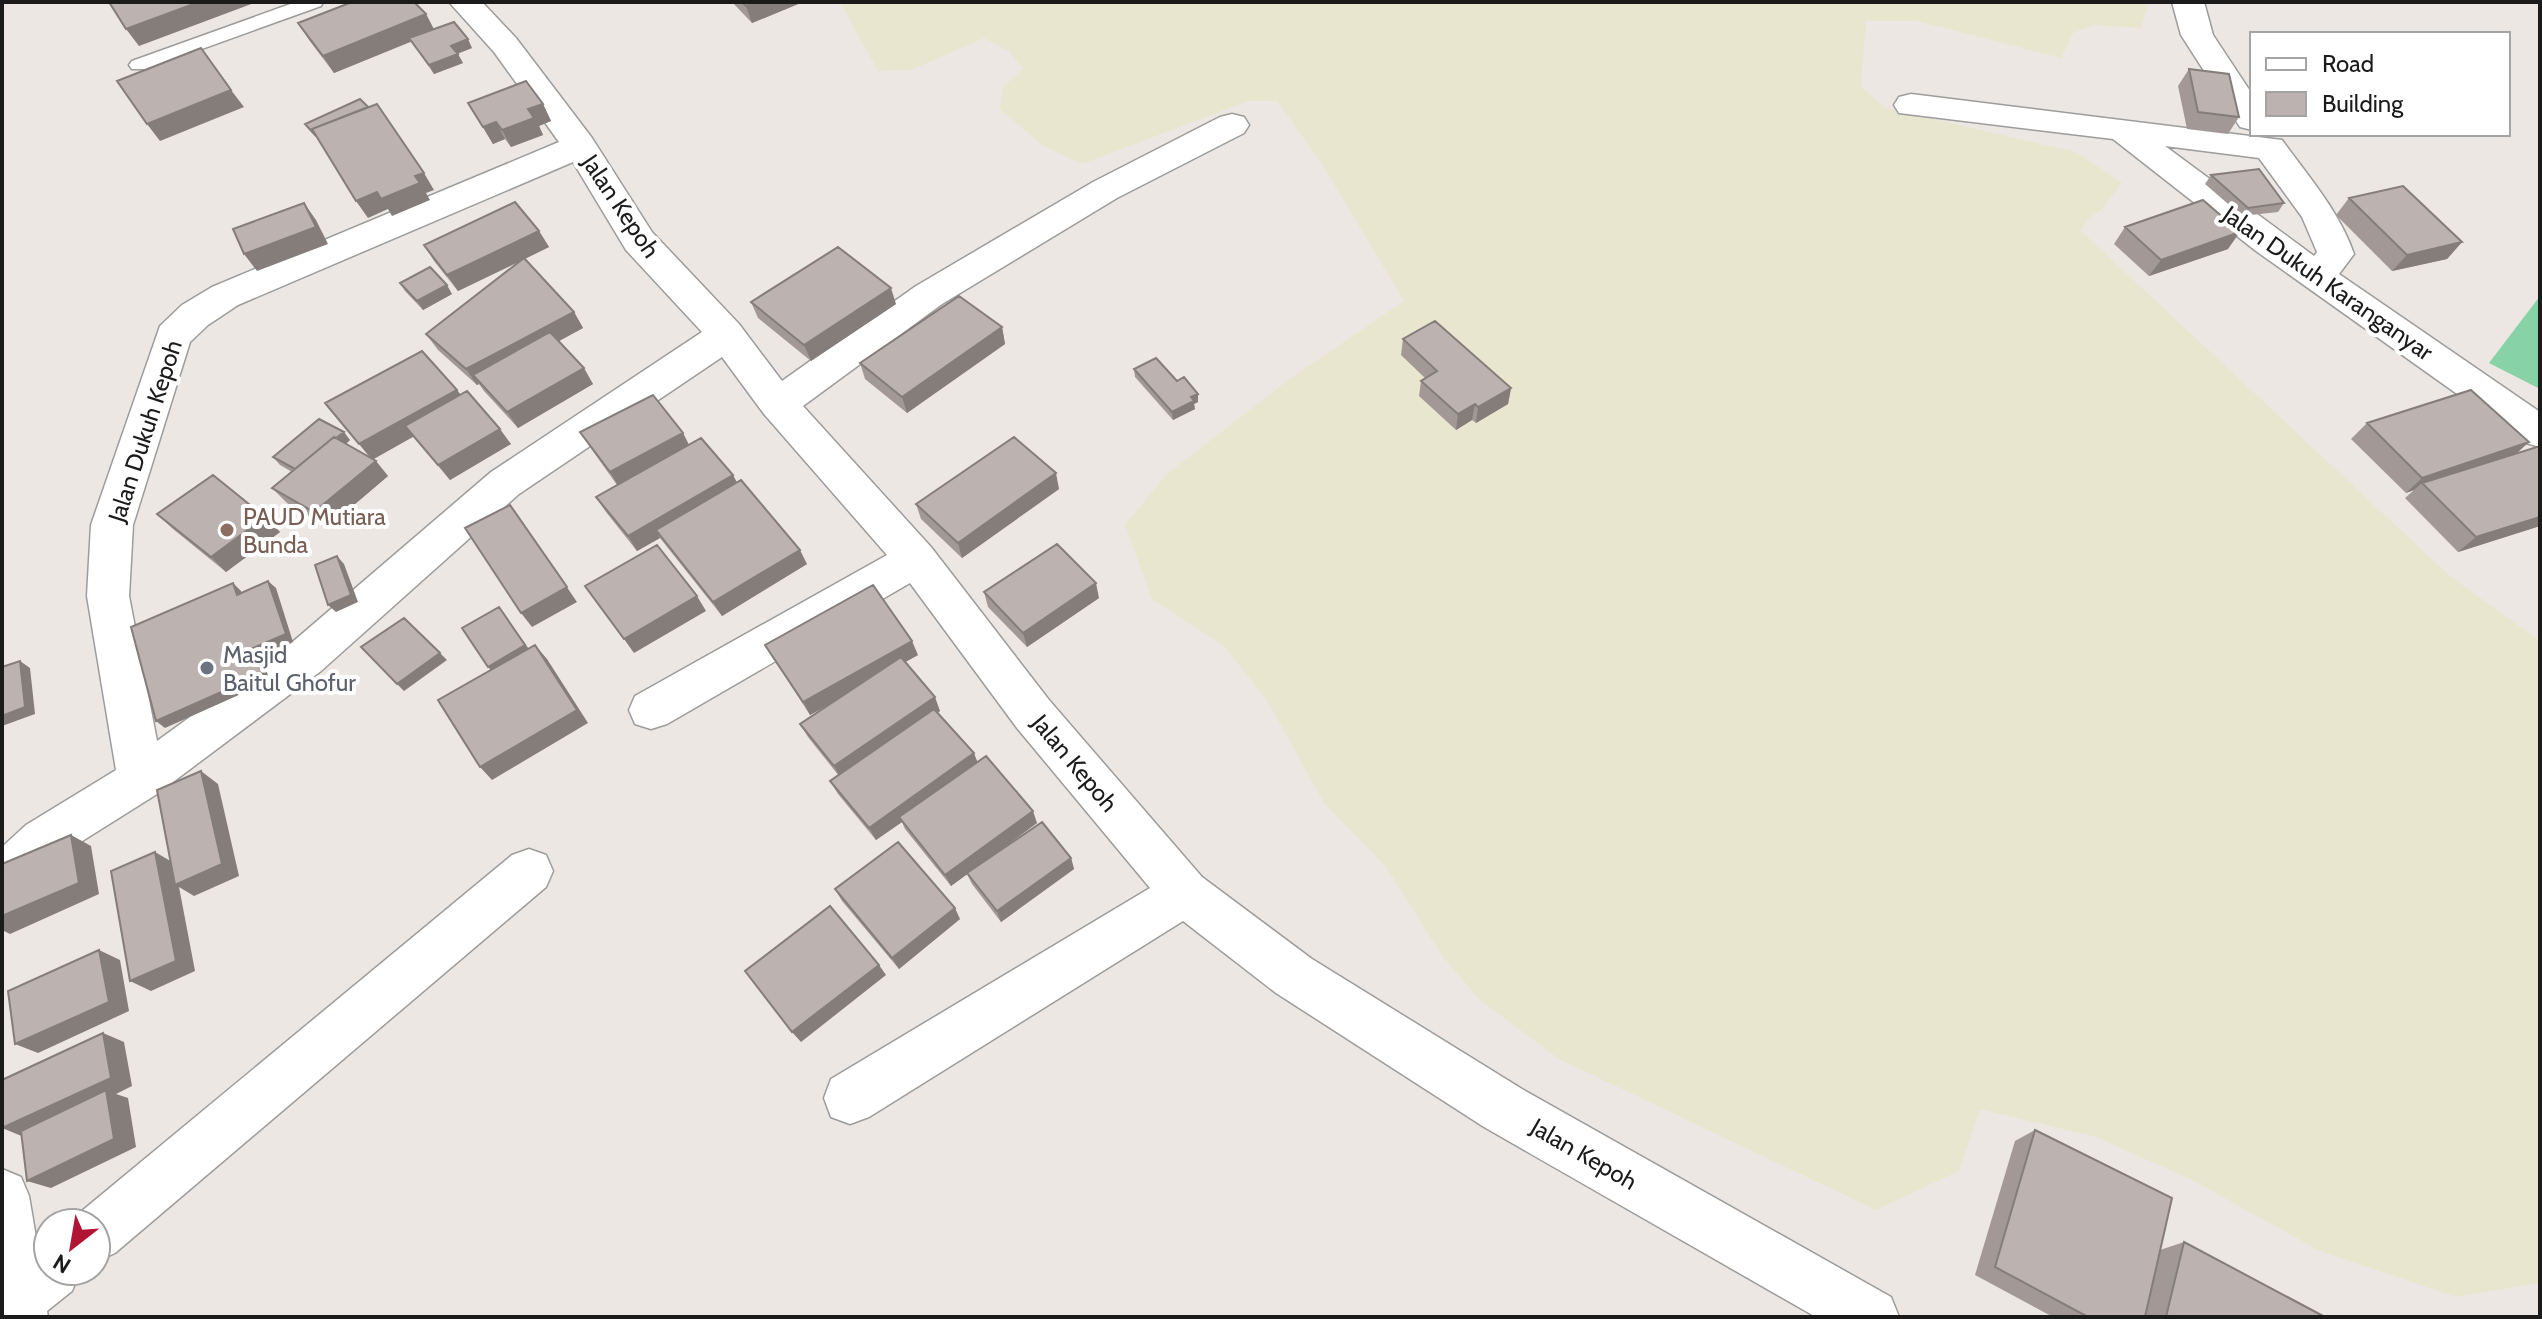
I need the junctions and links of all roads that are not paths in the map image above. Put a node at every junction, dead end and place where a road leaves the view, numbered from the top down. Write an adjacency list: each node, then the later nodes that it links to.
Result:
1 (314, 2): 4 (lane)
2 (465, 2): 11 (street, Jalan Kepoh)
3 (2188, 2): 6 (street)
4 (139, 65)
5 (1911, 105): 8 (street)
6 (2250, 117)
7 (1232, 125): 14 (street)
8 (2122, 129): 9 (street); 12 (street, Jalan Dukuh Karanganyar)
9 (2250, 135)
10 (2262, 136): 12 (street)
11 (580, 146): 13 (street, Jalan Kepoh); 18 (street, Jalan Dukuh Kepoh)
12 (2317, 276): 15 (street, Jalan Dukuh Karanganyar)
13 (726, 334): 14 (street, Jalan Kepoh); 18 (street)
14 (778, 404): 16 (street, Jalan Kepoh)
15 (2540, 432)
16 (916, 559): 17 (street); 21 (street, Jalan Kepoh)
17 (651, 710)
18 (141, 779): 20 (street)
19 (529, 871): 24 (street)
20 (2, 879)
21 (1185, 893): 22 (street); 26 (street, Jalan Kepoh)
22 (850, 1098)
23 (2, 1196): 25 (street)
24 (112, 1221)
25 (30, 1296)
26 (1871, 1317)

